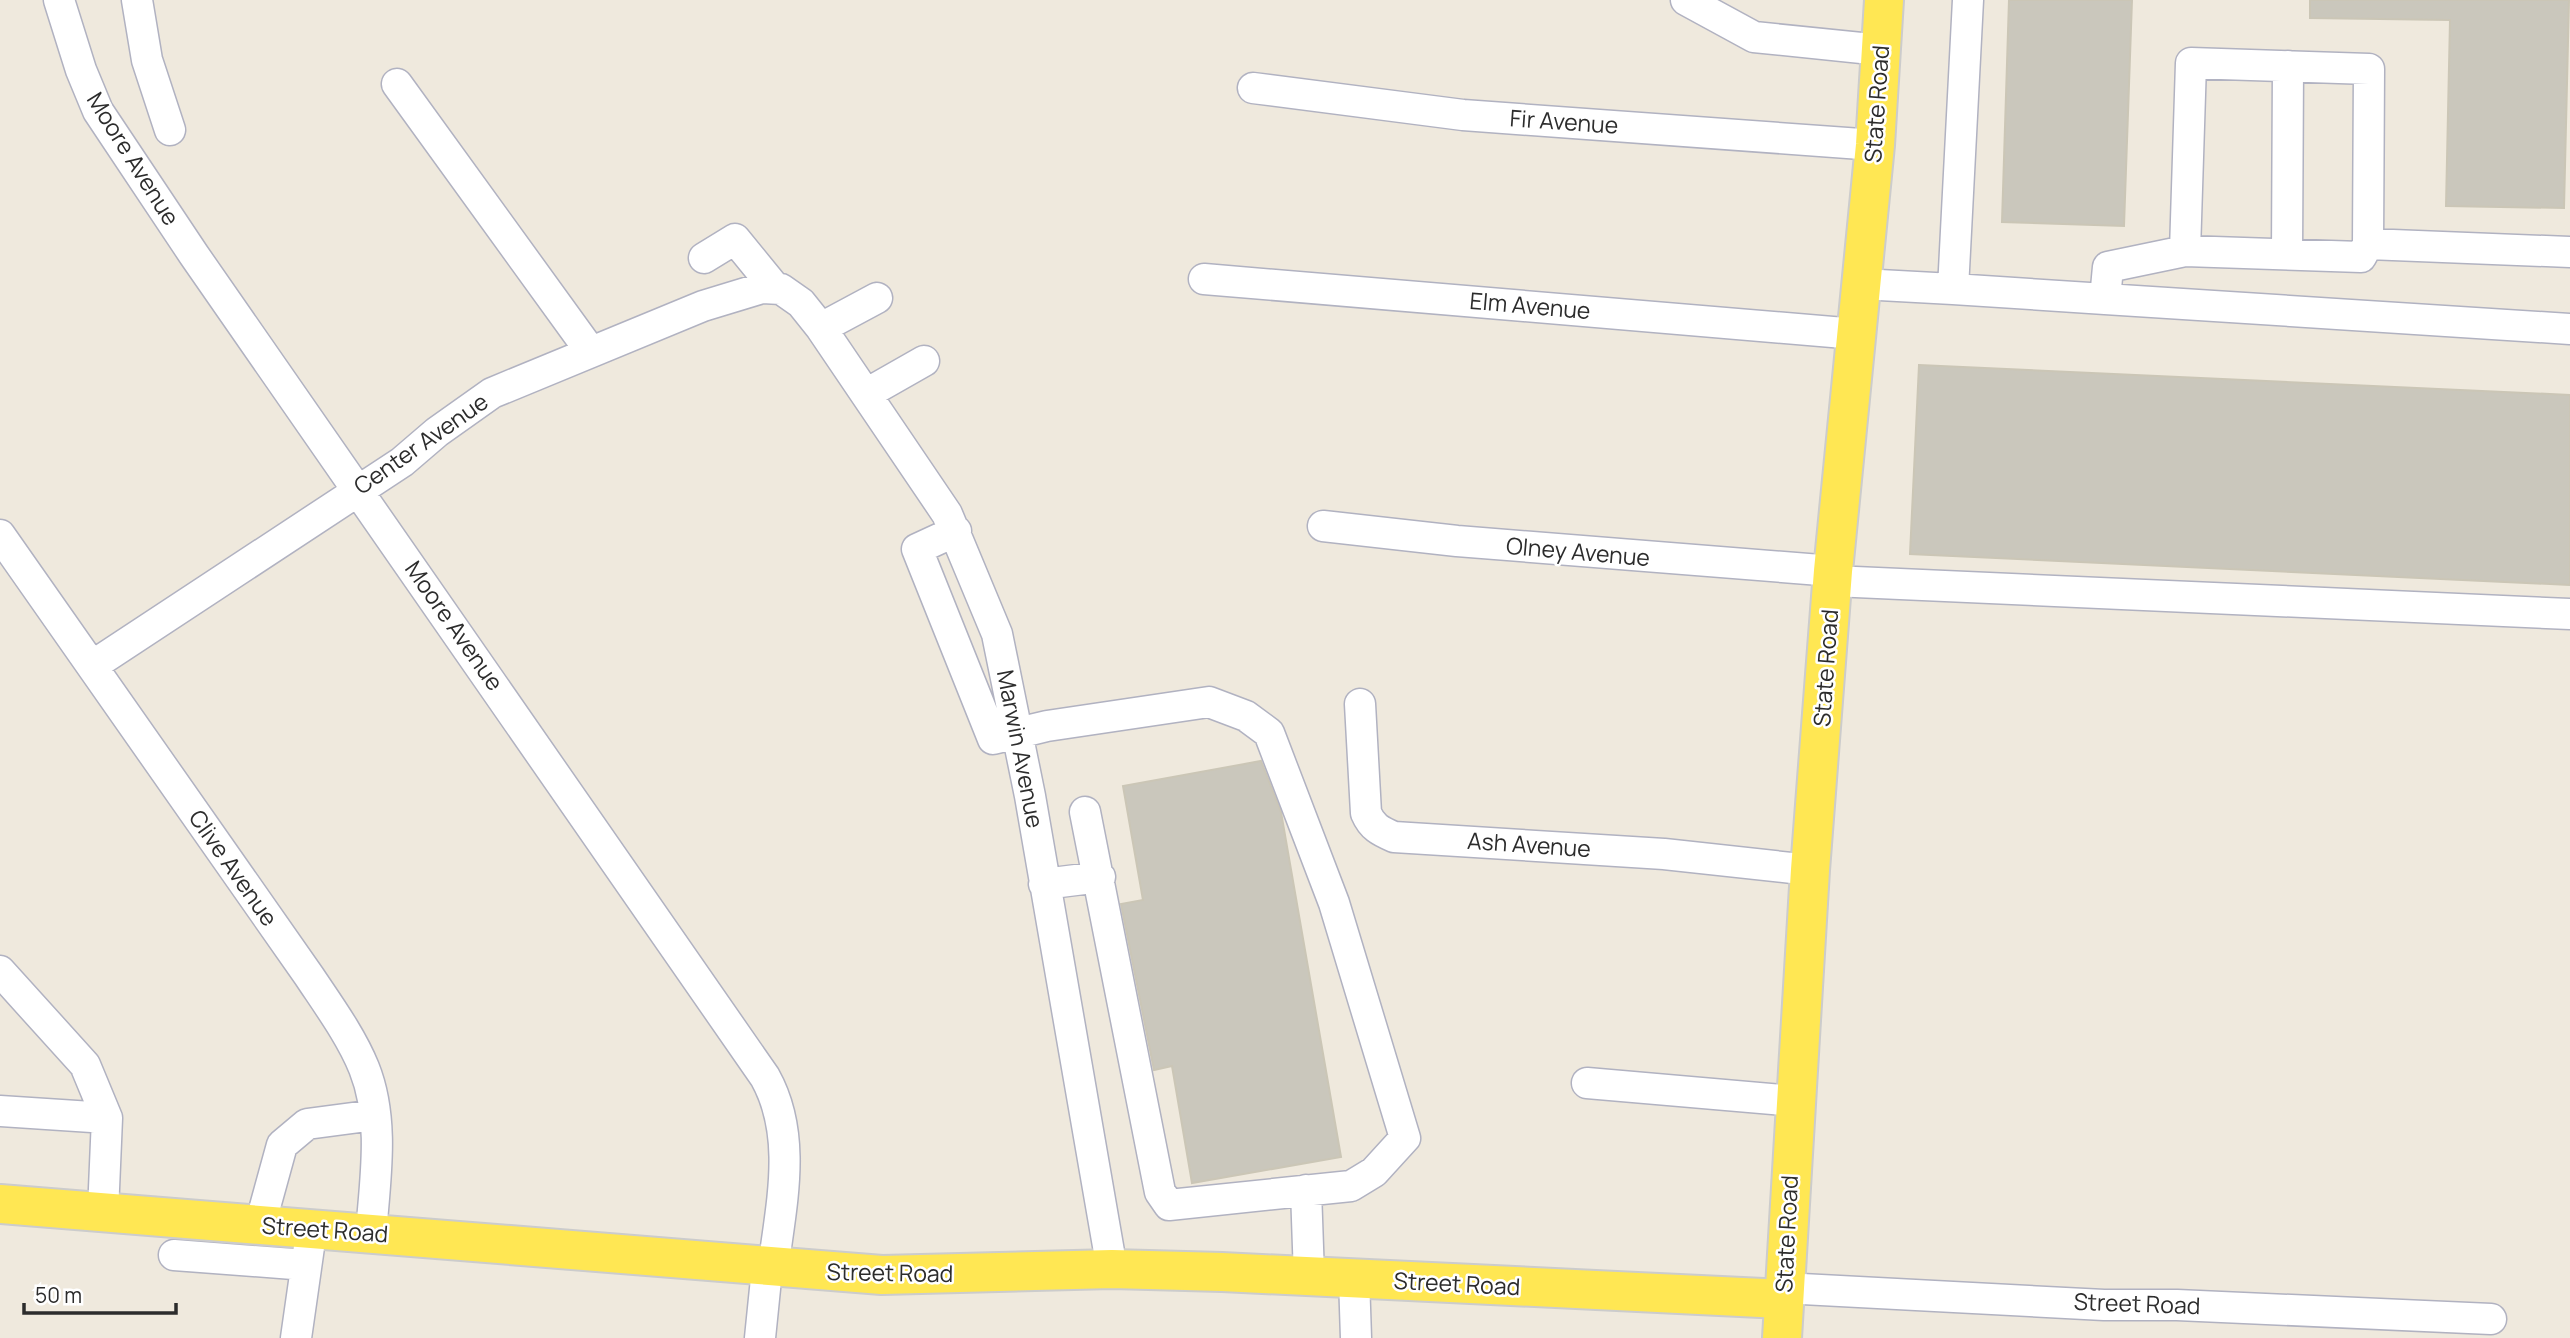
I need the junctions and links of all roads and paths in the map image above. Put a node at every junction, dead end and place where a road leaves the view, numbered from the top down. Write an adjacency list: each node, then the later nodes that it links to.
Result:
1 (59, 0): 29 (street, Moore Avenue)
2 (137, 0): 10 (street)
3 (1686, 0): 6 (street)
4 (1884, 0): 6 (main road, State Road)
5 (1968, 0): 20 (street)
6 (1881, 50): 11 (main road, State Road)
7 (2288, 66): 12 (street); 13 (street); 15 (street)
8 (397, 84): 26 (street)
9 (1253, 88): 11 (street, Fir Avenue)
10 (170, 130)
11 (1875, 145): 18 (main road, State Road)
12 (2368, 244): 14 (street); 15 (street)
13 (2185, 251): 15 (street); 22 (street)
14 (2570, 252)
15 (2287, 254)
16 (704, 258): 19 (street, Marwin Avenue)
17 (1204, 279): 25 (street, Elm Avenue)
18 (1861, 284): 20 (street); 25 (main road, State Road)
19 (778, 288): 23 (street, Marwin Avenue); 26 (street, Center Avenue)
20 (1953, 289): 22 (street)
21 (877, 298): 23 (street)
22 (2105, 299): 24 (street)
23 (821, 328): 28 (street, Marwin Avenue)
24 (2570, 329)
25 (1856, 334): 33 (main road, State Road)
26 (591, 352): 29 (street, Center Avenue)
27 (924, 361): 28 (street)
28 (866, 394): 31 (street, Marwin Avenue)
29 (357, 489): 35 (street, Center Avenue); 55 (street, Moore Avenue)
30 (1323, 526): 33 (street, Olney Avenue)
31 (956, 531): 37 (street, Marwin Avenue); 37 (street)
32 (0, 535): 35 (street, Clive Avenue)
33 (1833, 576): 34 (street, Olney Avenue); 39 (main road, State Road)
34 (2570, 614)
35 (92, 666): 46 (street, Clive Avenue)
36 (1360, 704): 39 (street, Ash Avenue)
37 (1015, 732): 41 (street, Marwin Avenue); 48 (street)
38 (1085, 812): 40 (street)
39 (1810, 870): 44 (main road, State Road)
40 (1100, 877): 41 (street); 48 (street)
41 (1044, 884): 56 (street, Marwin Avenue)
42 (0, 971): 47 (street)
43 (1587, 1083): 44 (street)
44 (1795, 1101): 59 (main road, State Road)
45 (0, 1111): 47 (street)
46 (375, 1115): 51 (street); 52 (street, Clive Avenue)
47 (107, 1118): 50 (street)
48 (1306, 1190): 57 (street)
49 (0, 1204): 50 (main road, Street Road)
50 (103, 1212): 51 (main road, Street Road)
51 (260, 1225): 53 (main road, Street Road)
52 (371, 1233): 53 (main road, Street Road); 55 (main road, Street Road)
53 (309, 1247): 54 (street); 61 (street)
54 (174, 1255)
55 (770, 1269): 56 (main road, Street Road); 62 (street, Moore Avenue)
56 (1112, 1269): 57 (main road, Street Road)
57 (1309, 1276): 58 (main road, Street Road)
58 (1354, 1279): 59 (main road, Street Road); 63 (street)
59 (1783, 1293): 60 (street, Street Road); 64 (main road, State Road)
60 (2491, 1319)
61 (296, 1338)
62 (760, 1338)
63 (1356, 1338)
64 (1782, 1338)

